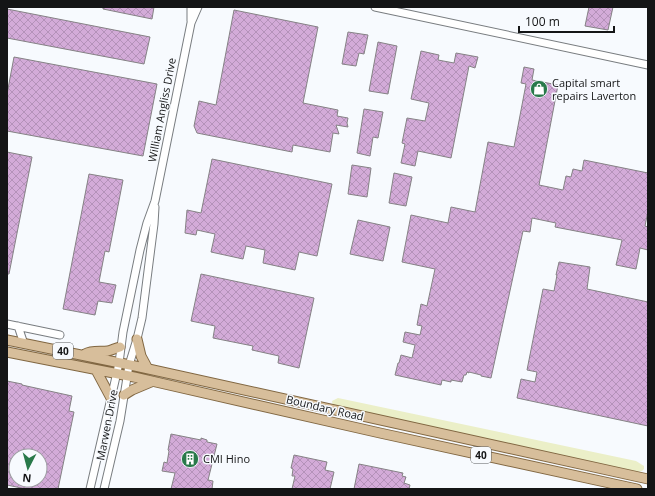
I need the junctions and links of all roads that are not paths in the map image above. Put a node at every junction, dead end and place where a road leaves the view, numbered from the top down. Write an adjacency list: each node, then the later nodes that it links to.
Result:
1 (192, 7): 4 (street, William Angliss Drive)
2 (198, 7): 4 (street, William Angliss Drive)
3 (376, 7): 5 (street)
4 (191, 23): 6 (street, William Angliss Drive)
5 (648, 65)
6 (155, 201): 7 (street, William Angliss Drive); 8 (street, William Angliss Drive)
7 (130, 297): 8 (street); 15 (street, William Angliss Drive)
8 (145, 300): 12 (street, William Angliss Drive)
9 (7, 324): 10 (street)
10 (18, 326): 11 (street); 14 (street)
11 (60, 335)
12 (137, 339): 19 (street, William Angliss Drive); 20 (main road)
13 (7, 340): 14 (main road, Boundary Road / 40)
14 (24, 344): 17 (main road, Boundary Road / 40)
15 (120, 347): 17 (main road); 18 (street, William Angliss Drive)
16 (7, 352): 21 (main road, Boundary Road / 40)
17 (82, 355): 18 (main road, Boundary Road / 40)
18 (119, 363): 19 (main road, Boundary Road / 40); 22 (street, William Angliss Drive)
19 (129, 365): 20 (main road, Boundary Road / 40); 23 (street, Marwen Drive)
20 (148, 369): 27 (main road, Boundary Road / 40)
21 (96, 370): 22 (main road, Boundary Road / 40); 26 (main road)
22 (116, 374): 23 (main road, Boundary Road / 40); 26 (street, Marwen Drive)
23 (127, 376): 24 (main road, Boundary Road / 40); 25 (street, Marwen Drive)
24 (151, 382): 25 (main road); 28 (main road, Boundary Road / 40)
25 (124, 395): 32 (street, Marwen Drive)
26 (111, 398): 31 (street, Marwen Drive)
27 (325, 407): 28 (main road); 29 (main road, Boundary Road / 40)
28 (324, 420): 33 (main road, Boundary Road / 40)
29 (648, 479)
30 (648, 482): 34 (main road)
31 (90, 489)
32 (104, 489)
33 (637, 489)
34 (641, 489)

